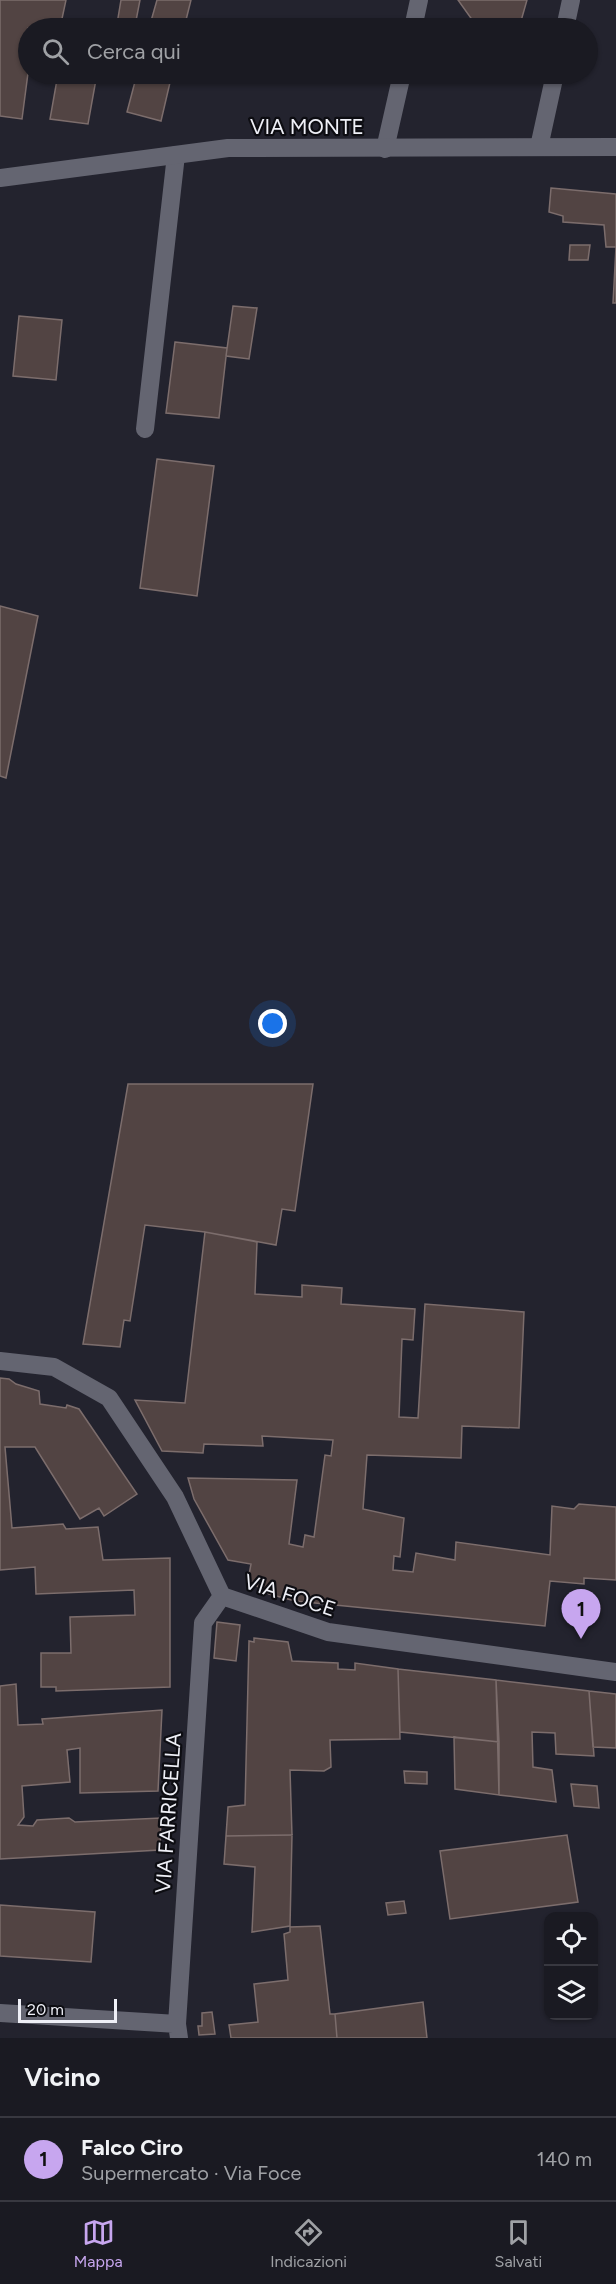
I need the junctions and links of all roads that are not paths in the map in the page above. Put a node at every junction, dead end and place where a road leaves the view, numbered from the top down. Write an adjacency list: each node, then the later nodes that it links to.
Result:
1 (419, 0): 3 (street)
2 (571, 0): 4 (street)
3 (415, 18)
4 (567, 18)
5 (400, 84): 9 (street)
6 (553, 84): 7 (street)
7 (539, 147): 8 (street, VIA MONTE); 9 (street, VIA MONTE)
8 (616, 147)
9 (384, 149): 10 (street, VIA MONTE)
10 (176, 155): 11 (street, VIA MONTE); 12 (street)
11 (0, 178)
12 (145, 429)
13 (0, 1361): 14 (street, VIA FOCE)
14 (222, 1596): 15 (street, VIA FOCE); 17 (street, VIA FARRICELLA)
15 (616, 1672)
16 (0, 2013): 17 (street)
17 (178, 2031)

